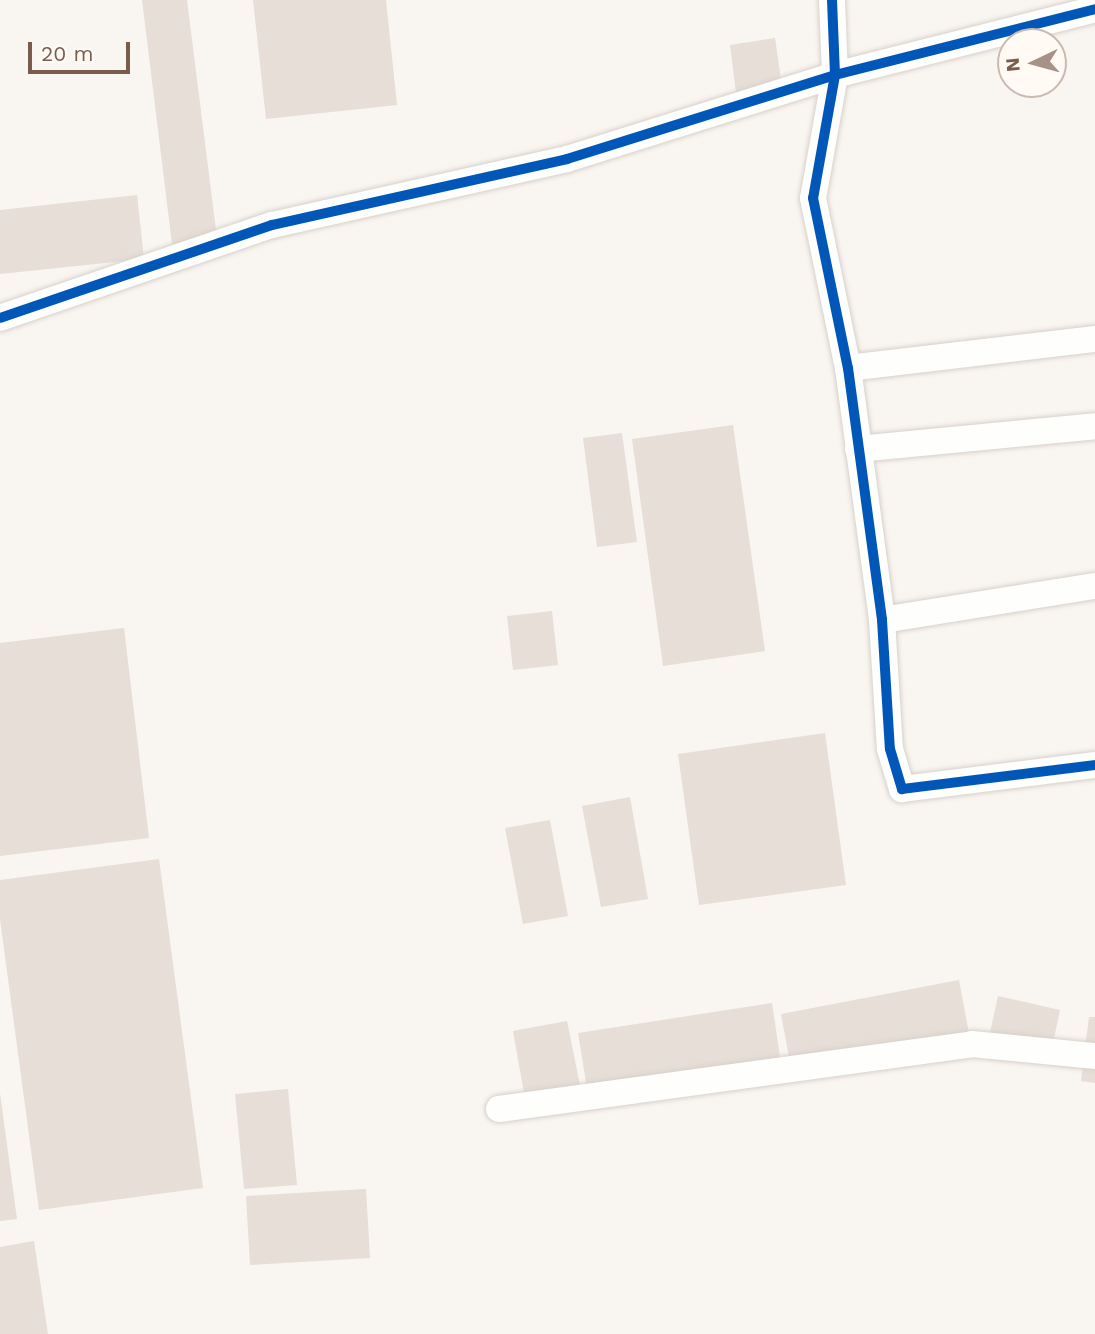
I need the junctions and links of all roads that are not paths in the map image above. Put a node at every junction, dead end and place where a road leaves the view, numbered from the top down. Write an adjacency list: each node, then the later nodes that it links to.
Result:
1 (832, 0): 3 (street)
2 (1095, 9): 3 (street)
3 (835, 75): 4 (street); 6 (street)
4 (0, 318)
5 (1095, 339): 6 (street)
6 (848, 368): 8 (street)
7 (1095, 426): 8 (street)
8 (858, 449): 10 (street)
9 (1095, 586): 10 (street)
10 (882, 620): 11 (street)
11 (1095, 765)
12 (1095, 1056): 13 (street)
13 (499, 1109)

